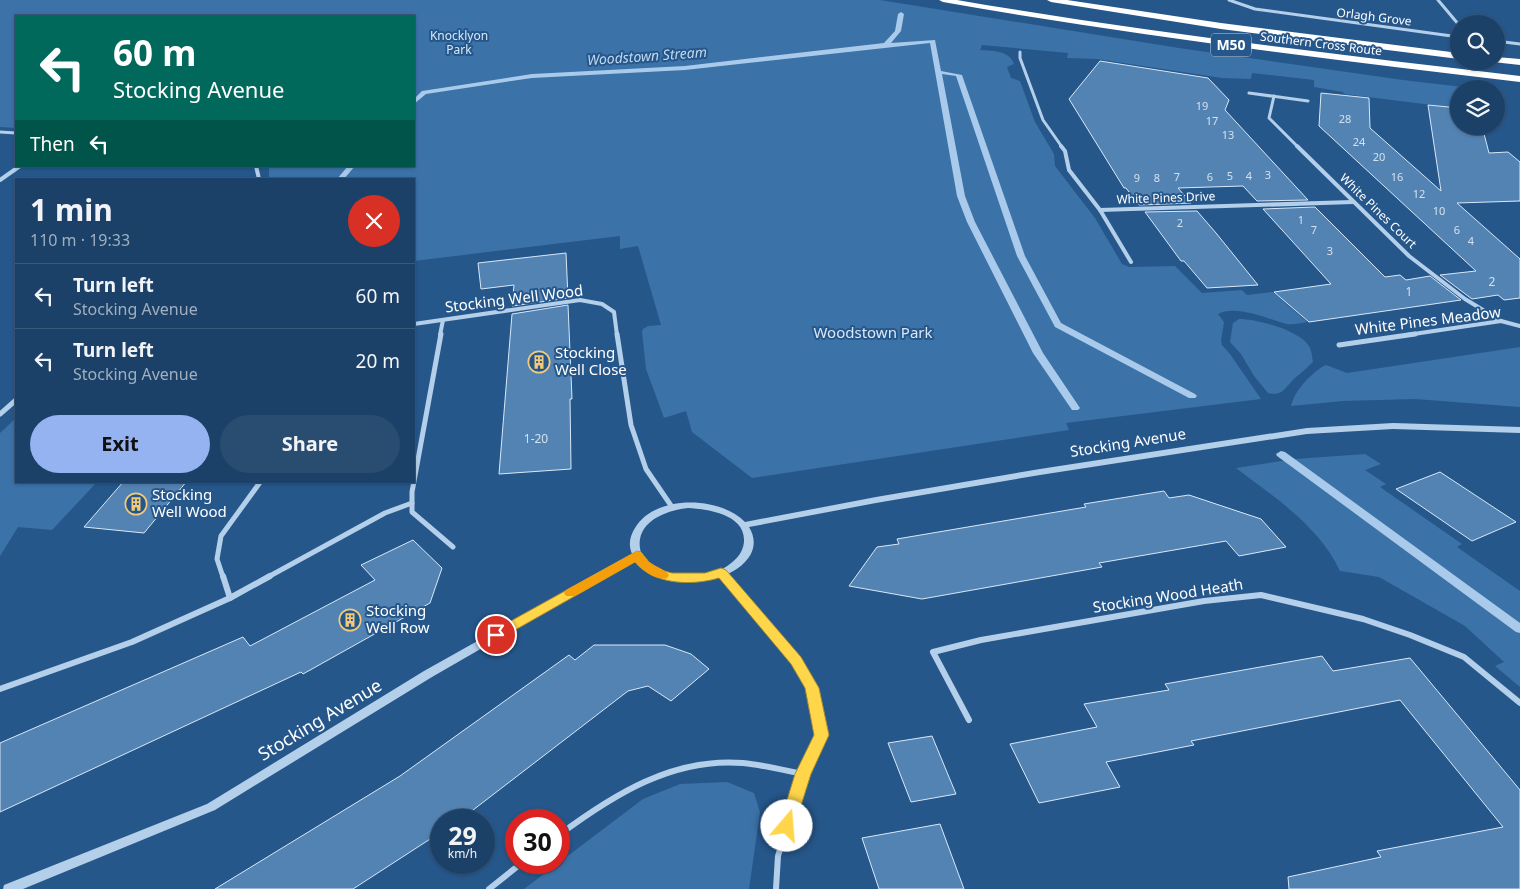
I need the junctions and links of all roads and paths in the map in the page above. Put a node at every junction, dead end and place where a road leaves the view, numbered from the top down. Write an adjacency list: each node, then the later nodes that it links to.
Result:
1 (944, 0): 13 (highway, Southern Cross Route / M50)
2 (1053, 0): 10 (highway, Southern Cross Route / M50)
3 (1229, 0): 6 (street, Orlagh Grove)
4 (1438, 0): 5 (street)
5 (1451, 15)
6 (1450, 36)
7 (1505, 42): 8 (street)
8 (1520, 44)
9 (1020, 52): 22 (street, White Pines Drive)
10 (1450, 55)
11 (1505, 61): 12 (highway)
12 (1520, 62)
13 (1520, 79)
14 (1249, 93): 15 (street)
15 (1274, 96): 16 (street); 21 (street, White Pines Court)
16 (1308, 101)
17 (0, 132): 18 (street)
18 (15, 133)
19 (19, 167): 20 (street)
20 (0, 180)
21 (1353, 202): 22 (street, White Pines Drive); 25 (street, White Pines Court)
22 (1100, 210): 23 (street)
23 (1131, 262)
24 (443, 320): 26 (street, Stocking Well Wood); 32 (street); 36 (street, Stocking Well Wood)
25 (1501, 321): 27 (street, White Pines Meadow); 28 (street, White Pines Meadow)
26 (415, 324)
27 (1520, 326)
28 (1339, 345)
29 (15, 401): 30 (street)
30 (0, 414)
31 (1520, 430): 37 (street, Stocking Avenue)
32 (415, 475)
33 (260, 483): 41 (street)
34 (414, 483): 35 (street)
35 (412, 503): 38 (street); 41 (street)
36 (672, 507): 37 (street); 39 (street)
37 (744, 525): 40 (street)
38 (453, 547)
39 (637, 555): 40 (street); 48 (street, Stocking Avenue)
40 (721, 573): 45 (street)
41 (230, 598): 42 (street)
42 (0, 690)
43 (1520, 703): 44 (street, Stocking Wood Heath)
44 (969, 720)
45 (803, 774): 46 (street); 50 (street)
46 (570, 826)
47 (508, 874): 49 (street)
48 (9, 889)
49 (489, 889)
50 (776, 889)

